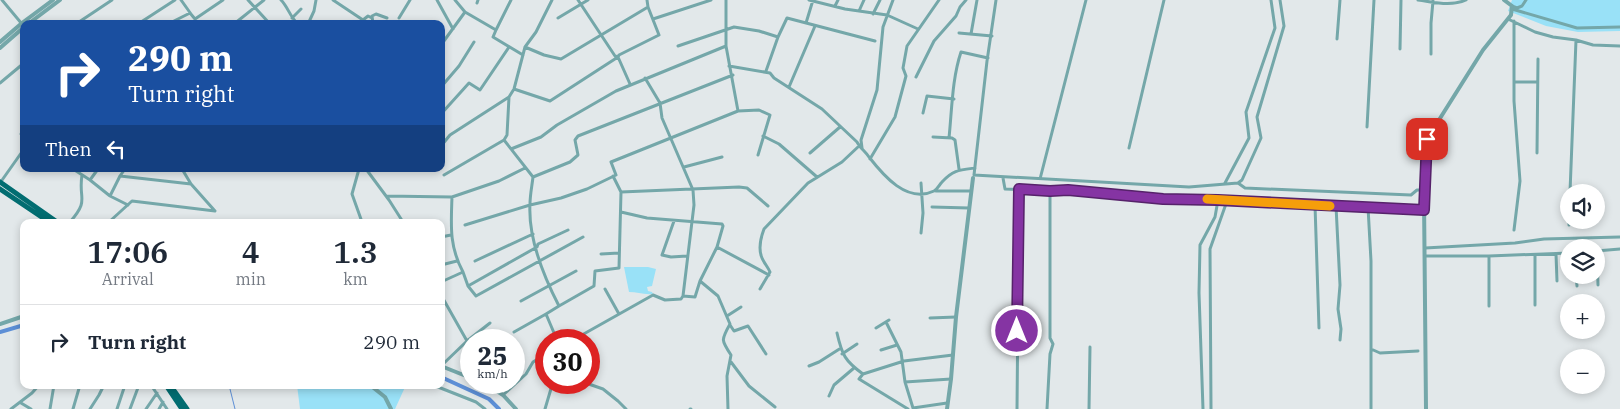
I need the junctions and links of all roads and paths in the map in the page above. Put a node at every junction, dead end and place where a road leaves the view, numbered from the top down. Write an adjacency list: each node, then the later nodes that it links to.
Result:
1 (2, 0): 70 (street)
2 (53, 0): 61 (street)
3 (60, 0): 62 (street)
4 (112, 0): 63 (street)
5 (175, 0): 64 (street)
6 (181, 0): 59 (street)
7 (223, 0): 59 (street)
8 (248, 0): 46 (street)
9 (264, 0): 46 (street)
10 (281, 0): 54 (street)
11 (316, 0): 68 (street)
12 (333, 0): 55 (street)
13 (410, 0): 57 (street)
14 (437, 0): 77 (street)
15 (455, 0): 51 (street)
16 (511, 0): 79 (street)
17 (552, 0): 96 (street)
18 (578, 0): 44 (street)
19 (588, 0): 44 (street)
20 (647, 0): 47 (street)
21 (712, 0): 69 (street)
22 (726, 0): 80 (street)
23 (811, 0): 45 (street); 72 (street)
24 (838, 0): 45 (street)
25 (864, 0): 50 (street)
26 (880, 0): 52 (street)
27 (893, 0): 53 (street)
28 (939, 0): 78 (street)
29 (966, 0): 108 (street)
30 (977, 0): 83 (street)
31 (996, 0): 84 (street)
32 (1086, 0): 158 (street)
33 (1164, 0): 132 (street)
34 (1271, 0): 164 (street)
35 (1280, 0): 162 (street)
36 (1340, 0): 86 (street)
37 (1374, 0): 124 (street)
38 (1401, 0): 98 (street)
39 (1418, 0): 43 (street)
40 (1466, 0): 43 (street)
41 (1504, 0): 48 (street)
42 (1526, 0): 48 (street)
43 (1433, 1): 99 (street)
44 (581, 4): 58 (street); 82 (street)
45 (835, 6): 50 (street)
46 (254, 7): 66 (street); 67 (street)
47 (648, 7): 69 (street); 82 (street)
48 (1512, 8): 60 (street); 75 (street)
49 (301, 9): 54 (street)
50 (859, 11): 52 (street)
51 (465, 12): 77 (street); 79 (street)
52 (873, 14): 53 (street)
53 (887, 15): 78 (street); 131 (street)
54 (292, 18)
55 (372, 18): 56 (street)
56 (387, 18)
57 (398, 18)
58 (558, 18)
59 (196, 19): 65 (street)
60 (1508, 19): 71 (street); 169 (street)
61 (29, 20)
62 (33, 20)
63 (82, 20)
64 (144, 20)
65 (176, 20)
66 (239, 20)
67 (266, 20)
68 (310, 20)
69 (653, 20): 101 (street)
70 (20, 21)
71 (1514, 21): 88 (street); 111 (street)
72 (806, 23): 73 (street); 85 (street)
73 (815, 26): 89 (street); 115 (street)
74 (20, 27): 90 (street)
75 (1620, 27)
76 (20, 28): 97 (street)
77 (453, 29): 87 (street)
78 (918, 29): 139 (street)
79 (496, 30): 95 (street)
80 (727, 30): 85 (street); 92 (street); 93 (street)
81 (959, 33): 83 (street)
82 (602, 34): 96 (street); 101 (street)
83 (971, 34): 84 (street)
84 (992, 36): 102 (street)
85 (778, 37): 106 (street)
86 (1338, 39)
87 (445, 40)
88 (1576, 40): 94 (street); 165 (street)
89 (875, 41)
90 (0, 42)
91 (474, 42): 110 (street)
92 (678, 46)
93 (726, 46): 105 (street); 109 (street)
94 (1620, 46)
95 (509, 47): 100 (street); 120 (street)
96 (525, 47): 100 (street)
97 (0, 48)
98 (1400, 49)
99 (1431, 54)
100 (524, 55): 116 (street)
101 (618, 57): 114 (street); 116 (street)
102 (988, 58): 118 (street); 142 (street)
103 (1538, 59): 112 (street)
104 (20, 66): 113 (street)
105 (729, 66): 106 (street); 107 (street)
106 (766, 71): 115 (street)
107 (733, 75): 119 (street); 121 (street)
108 (916, 77)
109 (645, 78): 114 (street); 119 (street)
110 (445, 82)
111 (1514, 82): 112 (street); 200 (street)
112 (1537, 82): 135 (street)
113 (0, 83)
114 (630, 84): 133 (street)
115 (789, 88): 123 (street)
116 (514, 89): 117 (street)
117 (509, 97): 129 (street); 130 (street)
118 (954, 99): 122 (street); 127 (street)
119 (660, 104): 128 (street); 155 (street)
120 (445, 109)
121 (738, 110): 125 (street); 128 (street)
122 (924, 113)
123 (840, 127): 131 (street); 134 (street)
124 (1367, 127)
125 (763, 136): 137 (street); 156 (street)
126 (933, 137): 127 (street)
127 (949, 138): 143 (street)
128 (670, 139): 140 (street); 153 (street)
129 (504, 140): 133 (street); 151 (street)
130 (445, 141)
131 (860, 148): 139 (street); 156 (street)
132 (1129, 148)
133 (511, 149): 141 (street)
134 (810, 153)
135 (1537, 153)
136 (20, 155): 160 (street)
137 (758, 155)
138 (722, 157): 140 (street)
139 (870, 158): 174 (street)
140 (684, 167): 168 (street)
141 (526, 168): 155 (street); 177 (street)
142 (975, 168): 143 (street); 154 (street)
143 (959, 169): 170 (street)
144 (78, 172): 150 (street)
145 (96, 172): 159 (street)
146 (123, 172): 152 (street)
147 (184, 172): 163 (street)
148 (358, 172): 194 (street)
149 (368, 172): 176 (street)
150 (82, 175): 159 (street); 192 (street)
151 (444, 175)
152 (120, 176): 163 (street); 175 (street)
153 (613, 176): 173 (street); 181 (street)
154 (974, 176): 157 (street); 171 (street)
155 (533, 177): 181 (street)
156 (817, 177): 226 (street)
157 (1003, 178): 158 (street); 167 (street)
158 (1040, 179): 164 (street)
159 (90, 180): 175 (street)
160 (0, 183): 191 (main road)
161 (921, 183): 174 (street)
162 (1238, 183): 164 (street); 169 (street)
163 (191, 184): 180 (street)
164 (1225, 184)
165 (1570, 184)
166 (0, 189): 190 (main road)
167 (1019, 189): 172 (street); 322 (street)
168 (693, 190): 173 (street); 183 (street); 197 (street)
169 (1425, 190): 188 (street)
170 (935, 191): 171 (street); 174 (street)
171 (971, 191): 187 (street)
172 (1050, 191): 178 (street); 323 (street)
173 (621, 192): 189 (street)
174 (922, 194): 201 (street)
175 (110, 196): 180 (street)
176 (386, 196): 177 (street); 195 (street)
177 (452, 197): 203 (street)
178 (1218, 200): 179 (street); 325 (street)
179 (1227, 201): 182 (street); 326 (street)
180 (128, 205): 193 (street)
181 (530, 205): 198 (street); 202 (street)
182 (1315, 205): 185 (street); 251 (street)
183 (768, 206)
184 (932, 206): 187 (street)
185 (1336, 206): 186 (street); 258 (street)
186 (1368, 207): 188 (street); 264 (street)
187 (969, 208): 245 (street)
188 (1424, 210): 209 (street)
189 (621, 212): 196 (street); 212 (street)
190 (45, 219)
191 (53, 219)
192 (73, 219)
193 (112, 219)
194 (361, 219)
195 (401, 219)
196 (674, 221): 197 (street); 217 (street)
197 (692, 222): 208 (street); 217 (street)
198 (465, 225)
199 (568, 230): 207 (street)
200 (1514, 230)
201 (921, 233)
202 (533, 234): 207 (street); 220 (street)
203 (451, 235): 204 (street); 221 (street)
204 (445, 236)
205 (583, 238): 222 (street)
206 (1620, 238): 209 (street)
207 (537, 247): 222 (street); 230 (street)
208 (717, 247): 226 (street); 228 (street)
209 (1425, 248): 218 (street)
210 (1620, 249): 211 (street)
211 (1605, 250)
212 (619, 253): 213 (street); 238 (street)
213 (601, 254)
214 (1556, 254): 215 (street); 216 (street); 229 (street)
215 (1560, 254)
216 (1535, 255): 219 (street); 237 (street)
217 (687, 256): 234 (street)
218 (1425, 256): 219 (street); 328 (street)
219 (1489, 256): 240 (street)
220 (475, 261)
221 (457, 262): 223 (street); 225 (street)
222 (540, 262): 230 (street); 231 (street)
223 (445, 264)
224 (576, 270): 231 (street)
225 (463, 272): 227 (street); 230 (street)
226 (769, 276): 233 (street)
227 (445, 280)
228 (700, 281): 234 (street); 243 (street)
229 (1557, 281)
230 (468, 286)
231 (549, 286): 235 (street); 238 (street)
232 (605, 289): 242 (street)
233 (760, 289)
234 (683, 296): 242 (street)
235 (520, 301)
236 (445, 302): 252 (street)
237 (1535, 305)
238 (559, 306): 241 (street)
239 (741, 306): 243 (street)
240 (1489, 306)
241 (546, 314): 254 (street); 255 (street)
242 (619, 314): 256 (street)
243 (727, 316): 249 (street)
244 (20, 317): 248 (street)
245 (956, 317): 246 (street); 269 (street)
246 (930, 318)
247 (490, 323): 253 (street)
248 (0, 324)
249 (730, 324): 267 (street); 271 (street)
250 (876, 328): 260 (street)
251 (1319, 328)
252 (460, 329)
253 (482, 329)
254 (519, 329)
255 (552, 329)
256 (592, 329)
257 (837, 333): 263 (street)
258 (1340, 340)
259 (857, 344): 268 (street)
260 (897, 345): 265 (street); 272 (street)
261 (1090, 347): 324 (street)
262 (460, 348): 273 (street)
263 (840, 348): 268 (street); 274 (street)
264 (1371, 349): 266 (street); 327 (street)
265 (881, 350)
266 (1418, 351)
267 (766, 354)
268 (842, 354): 276 (street)
269 (953, 355): 272 (street); 279 (street)
270 (535, 361): 295 (street)
271 (730, 361): 300 (street); 319 (street)
272 (904, 361): 278 (street); 280 (street)
273 (445, 362)
274 (809, 366)
275 (445, 368): 277 (street)
276 (854, 368): 278 (street); 296 (street)
277 (460, 374)
278 (863, 374): 320 (street)
279 (951, 379): 280 (street); 299 (street)
280 (905, 382): 301 (street)
281 (35, 389): 298 (street)
282 (53, 389): 304 (street)
283 (79, 389): 305 (street)
284 (103, 389): 306 (street)
285 (124, 389): 307 (street)
286 (138, 389): 308 (street)
287 (154, 389): 293 (street)
288 (170, 389): 312 (main road)
289 (171, 389): 313 (main road)
290 (375, 389): 314 (street)
291 (443, 389): 315 (street)
292 (600, 389): 318 (street)
293 (157, 393): 297 (street); 309 (street)
294 (549, 394): 317 (street)
295 (503, 395): 316 (street)
296 (830, 396)
297 (163, 401): 310 (street); 311 (street)
298 (20, 403): 302 (street); 303 (street)
299 (947, 403): 301 (street); 321 (street)
300 (775, 407)
301 (913, 408): 320 (street)
302 (11, 409)
303 (31, 409)
304 (50, 409)
305 (74, 409)
306 (90, 409)
307 (117, 409)
308 (130, 409)
309 (146, 409)
310 (158, 409)
311 (167, 409)
312 (182, 409)
313 (187, 409)
314 (391, 409)
315 (484, 409)
316 (516, 409)
317 (545, 409)
318 (626, 409)
319 (728, 409)
320 (908, 409)
321 (947, 409)
322 (1017, 409)
323 (1047, 409)
324 (1089, 409)
325 (1203, 409)
326 (1211, 409)
327 (1371, 409)
328 (1426, 409)

